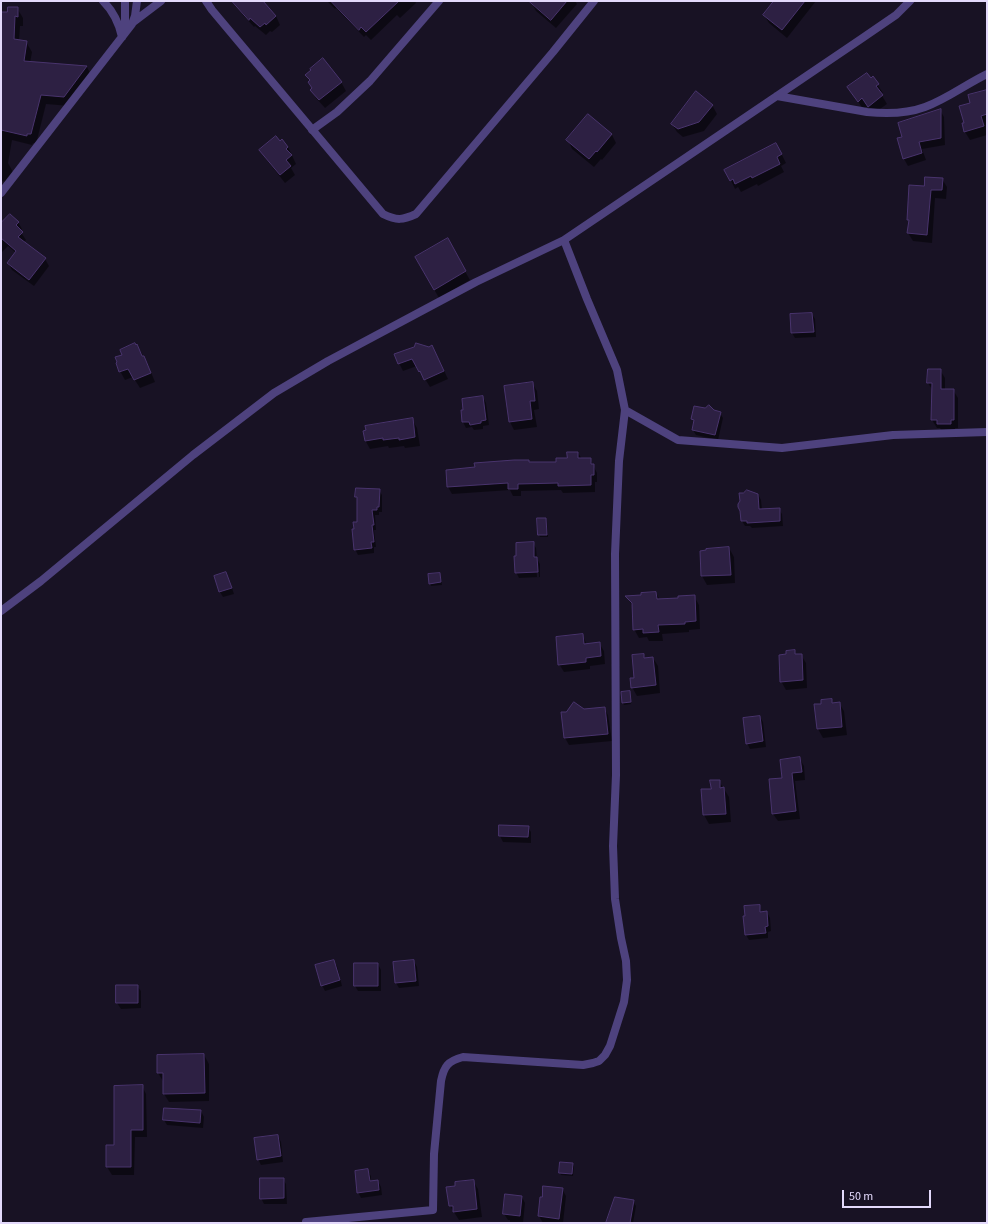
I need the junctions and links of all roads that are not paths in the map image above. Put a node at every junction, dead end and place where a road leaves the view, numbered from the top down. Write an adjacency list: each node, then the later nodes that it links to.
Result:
1 (103, 1): 10 (street)
2 (125, 1): 10 (street)
3 (137, 1): 9 (street)
4 (161, 1): 9 (street)
5 (206, 1): 13 (street)
6 (439, 1): 13 (street)
7 (594, 1): 13 (street)
8 (910, 1): 12 (street)
9 (132, 24): 10 (street)
10 (123, 35): 14 (street)
11 (987, 74): 12 (street)
12 (777, 96): 15 (street)
13 (312, 130)
14 (1, 193)
15 (564, 240): 16 (street); 18 (street)
16 (626, 410): 17 (street); 19 (street)
17 (987, 432)
18 (1, 611)
19 (306, 1222)

